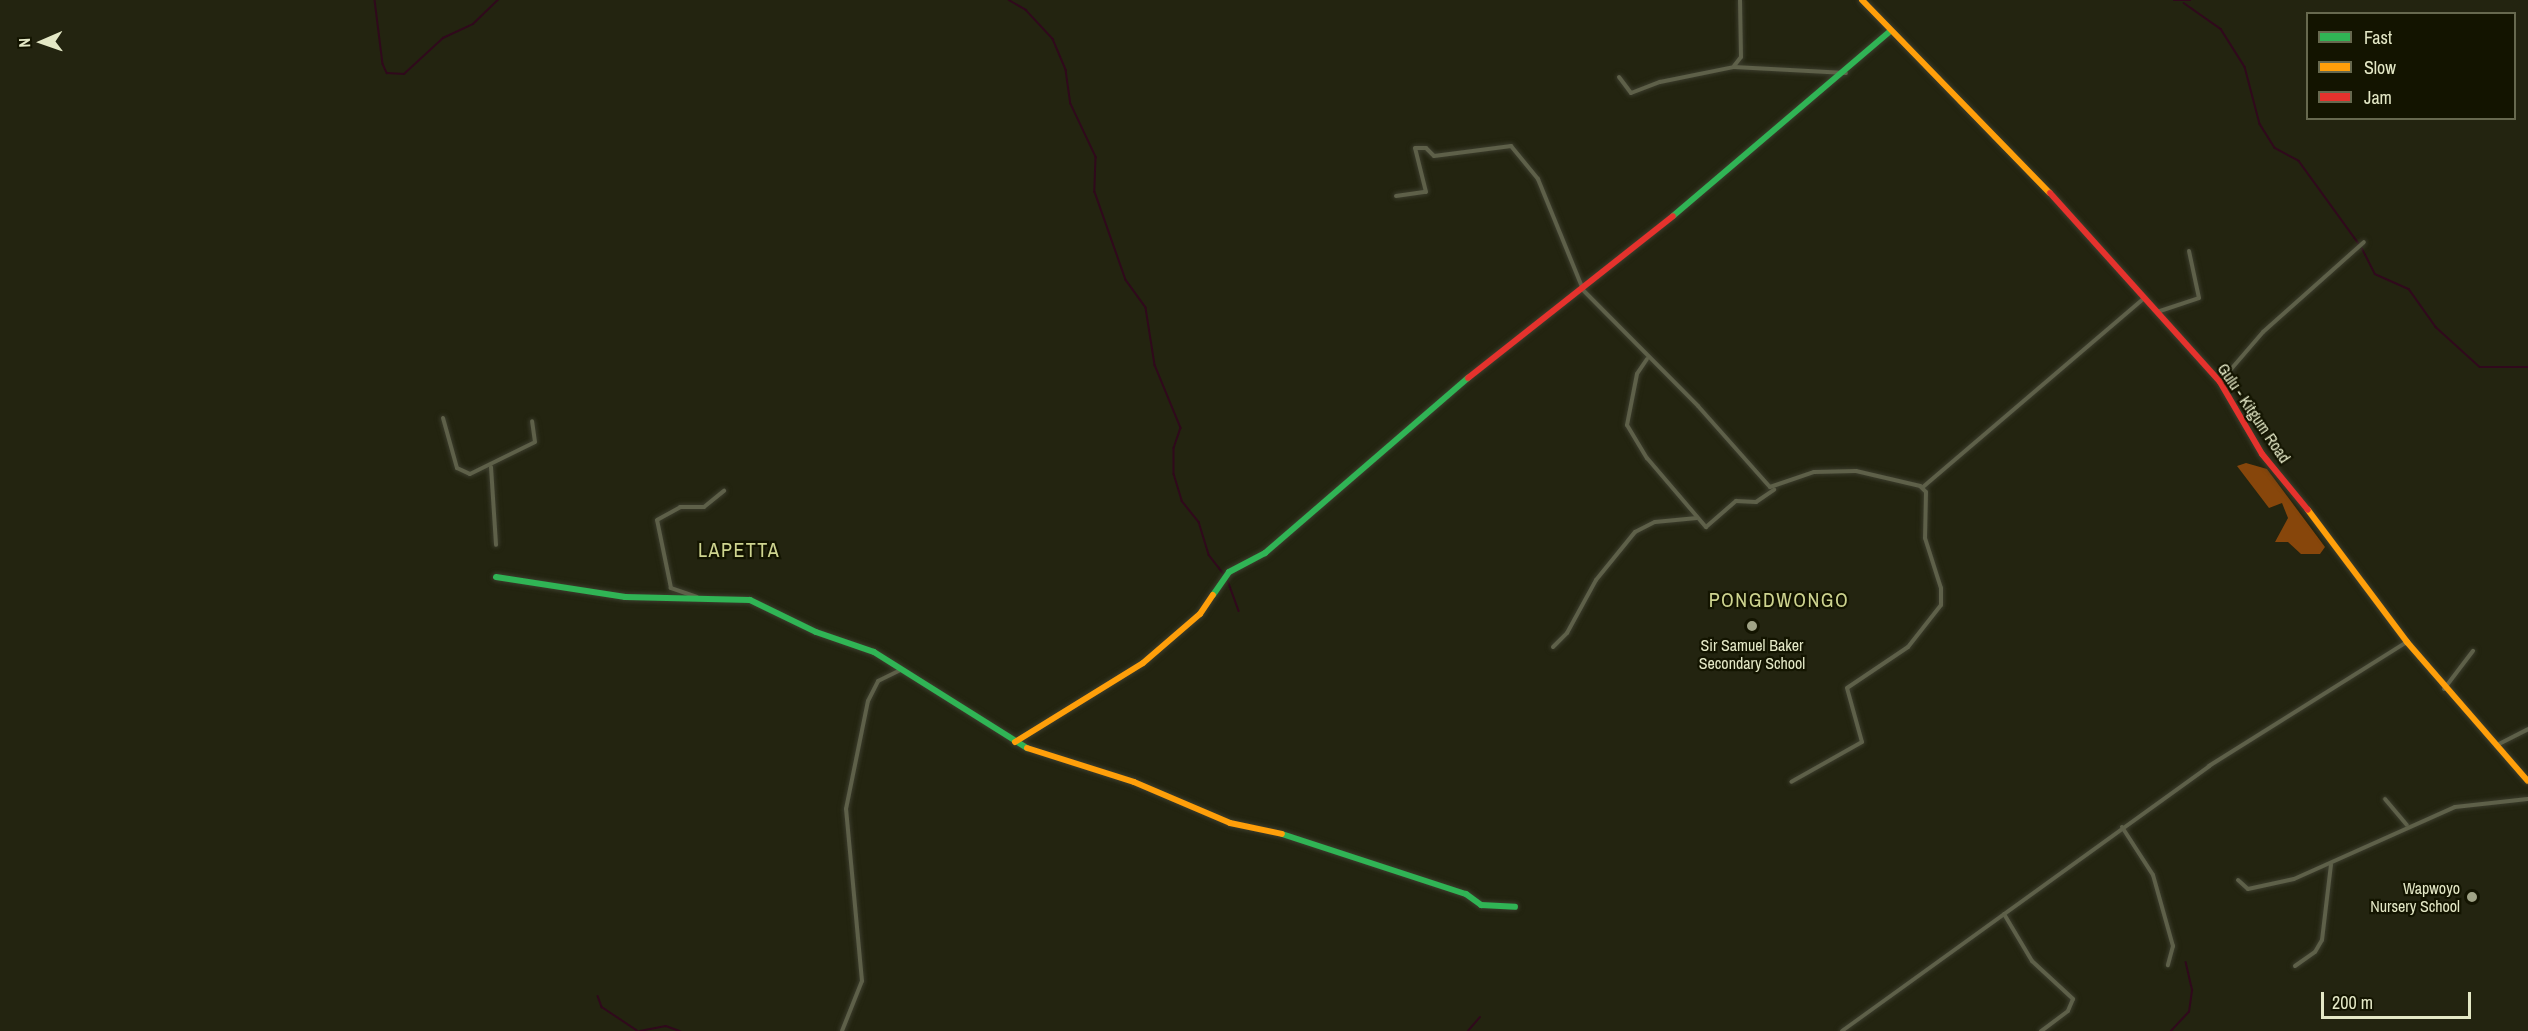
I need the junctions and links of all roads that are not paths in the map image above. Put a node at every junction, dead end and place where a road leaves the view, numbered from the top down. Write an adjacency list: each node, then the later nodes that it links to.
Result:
1 (1740, 0): 4 (street)
2 (1862, 0): 3 (street, Gulu - Kitgum Road)
3 (1890, 31): 5 (street); 11 (street, Gulu - Kitgum Road)
4 (1734, 67): 5 (street); 6 (street)
5 (1846, 73): 10 (street)
6 (1618, 77)
7 (1396, 196): 10 (street)
8 (2364, 242): 14 (street)
9 (2189, 251): 12 (street)
10 (1582, 288): 13 (street); 31 (street)
11 (2145, 298): 12 (street, Gulu - Kitgum Road); 18 (street)
12 (2156, 312): 14 (street, Gulu - Kitgum Road)
13 (1647, 358): 19 (street); 21 (street)
14 (2220, 382): 25 (street, Gulu - Kitgum Road)
15 (443, 418): 17 (street)
16 (532, 421): 17 (street)
17 (491, 466): 22 (street)
18 (1923, 487): 19 (street); 34 (street)
19 (1774, 490): 21 (street)
20 (724, 491): 24 (street)
21 (1697, 518): 26 (street)
22 (496, 545)
23 (496, 577): 24 (street)
24 (698, 597): 28 (street)
25 (2407, 642): 29 (street, Gulu - Kitgum Road); 38 (street)
26 (1553, 647)
27 (2474, 651): 29 (street)
28 (902, 669): 31 (street); 45 (street)
29 (2444, 689): 32 (street, Gulu - Kitgum Road)
30 (2528, 729): 32 (street)
31 (1015, 742): 41 (street)
32 (2495, 746): 33 (street, Gulu - Kitgum Road)
33 (2528, 781)
34 (1791, 782)
35 (2385, 799): 37 (street)
36 (2528, 799): 37 (street)
37 (2407, 825): 39 (street)
38 (2122, 827): 42 (street); 43 (street)
39 (2331, 865): 40 (street); 44 (street)
40 (2238, 880)
41 (1515, 907)
42 (2004, 914): 46 (street); 47 (street)
43 (2168, 965)
44 (2295, 966)
45 (842, 1031)
46 (1842, 1031)
47 (2040, 1031)

